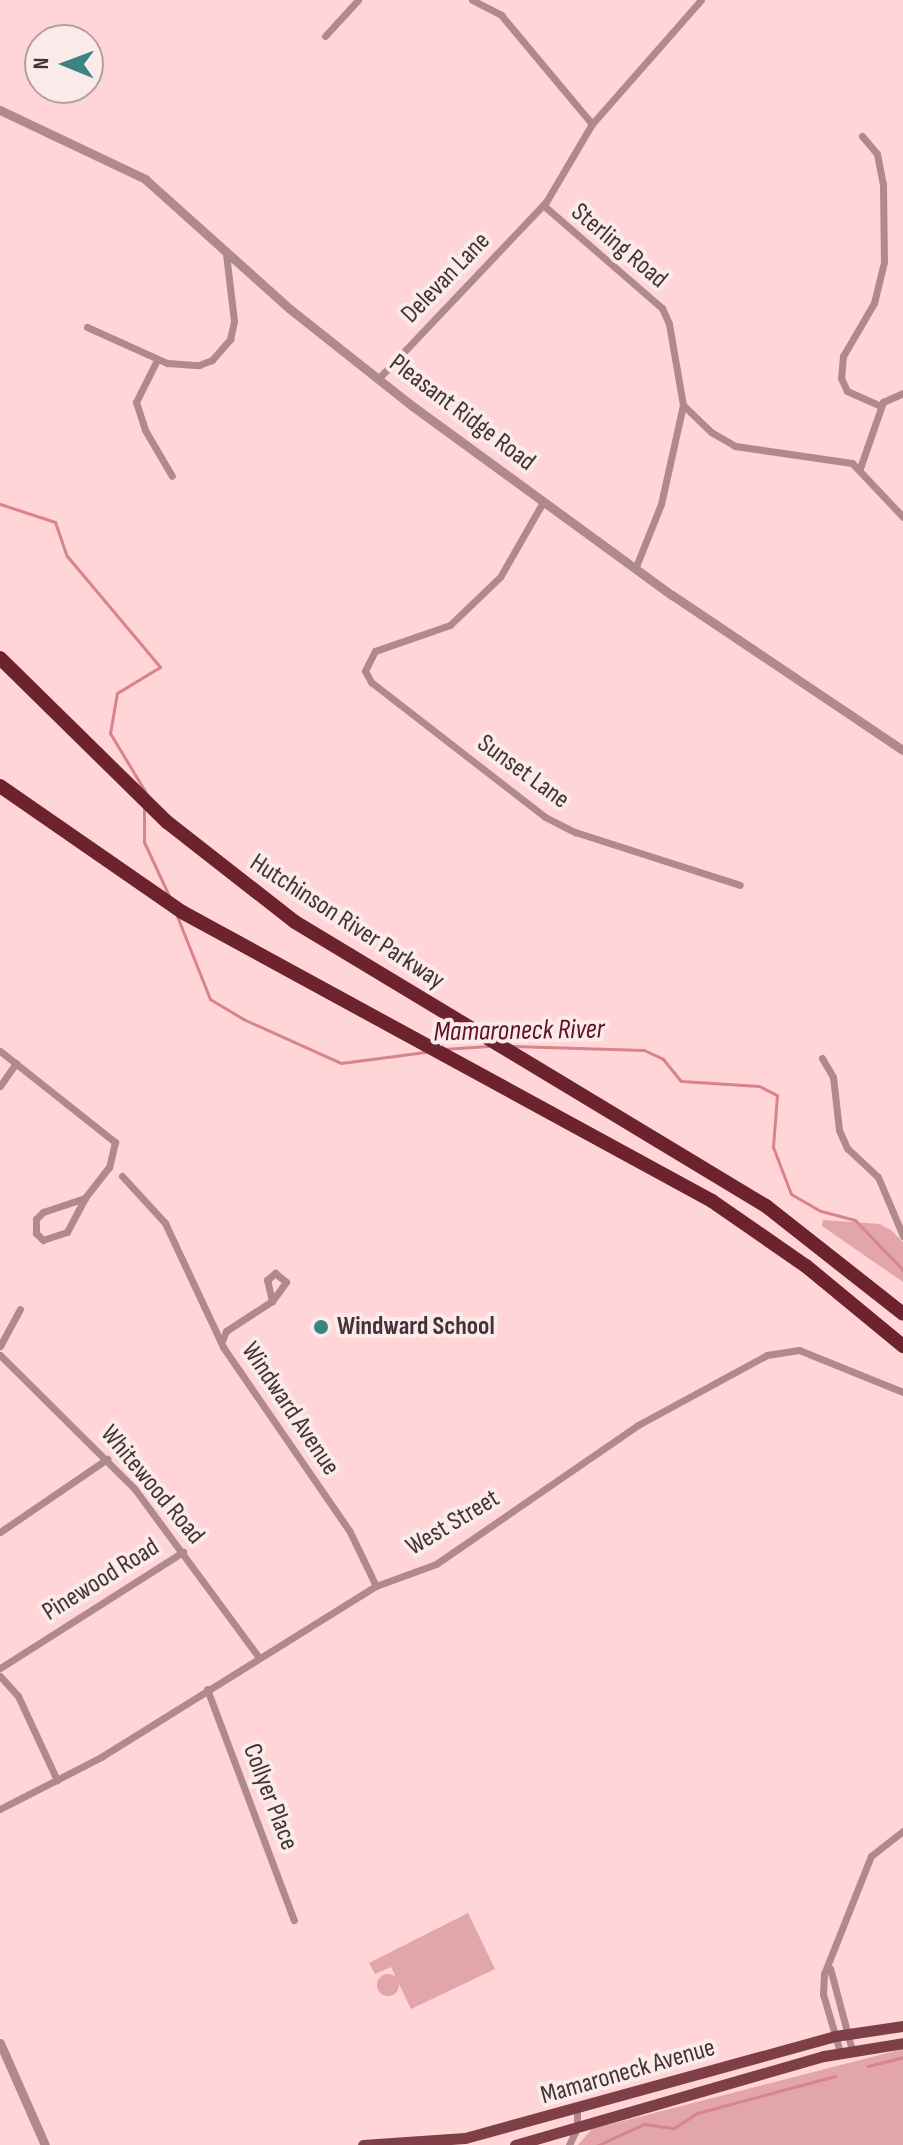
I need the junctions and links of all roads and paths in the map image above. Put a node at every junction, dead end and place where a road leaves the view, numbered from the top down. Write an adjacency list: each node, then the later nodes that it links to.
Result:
1 (358, 0): 4 (street)
2 (472, 0): 6 (street)
3 (701, 0): 6 (street, Sterling Road)
4 (325, 36)
5 (0, 110): 9 (street, Pleasant Ridge Road)
6 (592, 124): 8 (street, Sterling Road)
7 (862, 136): 15 (street)
8 (543, 205): 12 (street, Delevan Lane); 14 (street, Sterling Road)
9 (226, 254): 11 (street); 12 (street, Pleasant Ridge Road)
10 (87, 327): 11 (street)
11 (157, 360): 17 (street)
12 (378, 379): 18 (street, Pleasant Ridge Road)
13 (903, 393): 15 (street)
14 (683, 405): 16 (street); 20 (street, Sterling Road)
15 (881, 406): 16 (street)
16 (860, 468): 19 (street)
17 (172, 476)
18 (543, 502): 20 (street, Pleasant Ridge Road); 24 (street, Sunset Lane)
19 (903, 517)
20 (635, 569): 22 (street, Pleasant Ridge Road)
21 (0, 658): 34 (highway, Hutchinson River Parkway)
22 (903, 750)
23 (0, 786): 37 (highway)
24 (740, 885)
25 (0, 1051): 27 (street)
26 (822, 1058): 31 (street)
27 (16, 1063): 28 (street); 30 (street)
28 (0, 1086)
29 (122, 1176): 35 (street, Windward Avenue)
30 (85, 1198): 30 (street)
31 (903, 1236)
32 (272, 1301): 35 (street)
33 (20, 1309): 36 (street)
34 (903, 1314)
35 (222, 1341): 43 (street, Windward Avenue)
36 (0, 1346)
37 (903, 1346)
38 (0, 1355): 40 (street, Whitewood Road)
39 (903, 1392): 43 (street, West Street)
40 (107, 1459): 41 (street); 42 (street, Whitewood Road)
41 (0, 1532)
42 (183, 1552): 44 (street, Whitewood Road); 45 (street, Pinewood Road)
43 (376, 1586): 44 (street, West Street)
44 (258, 1656): 47 (street, West Street)
45 (0, 1668)
46 (0, 1676): 48 (street)
47 (207, 1689): 48 (street, West Street); 51 (street, Collyer Place)
48 (57, 1780): 49 (street, West Street)
49 (0, 1809)
50 (903, 1831): 53 (street)
51 (294, 1920)
52 (903, 2026): 53 (main road, Mamaroneck Avenue)
53 (840, 2035): 56 (street); 57 (main road, Mamaroneck Avenue)
54 (0, 2043): 59 (street)
55 (903, 2043): 56 (main road, Mamaroneck Avenue)
56 (846, 2051): 58 (main road, Mamaroneck Avenue)
57 (577, 2110): 58 (street); 60 (main road, Mamaroneck Avenue)
58 (577, 2128): 61 (main road, Mamaroneck Avenue); 62 (street)
59 (45, 2145)
60 (363, 2145)
61 (515, 2145)
62 (569, 2145)

